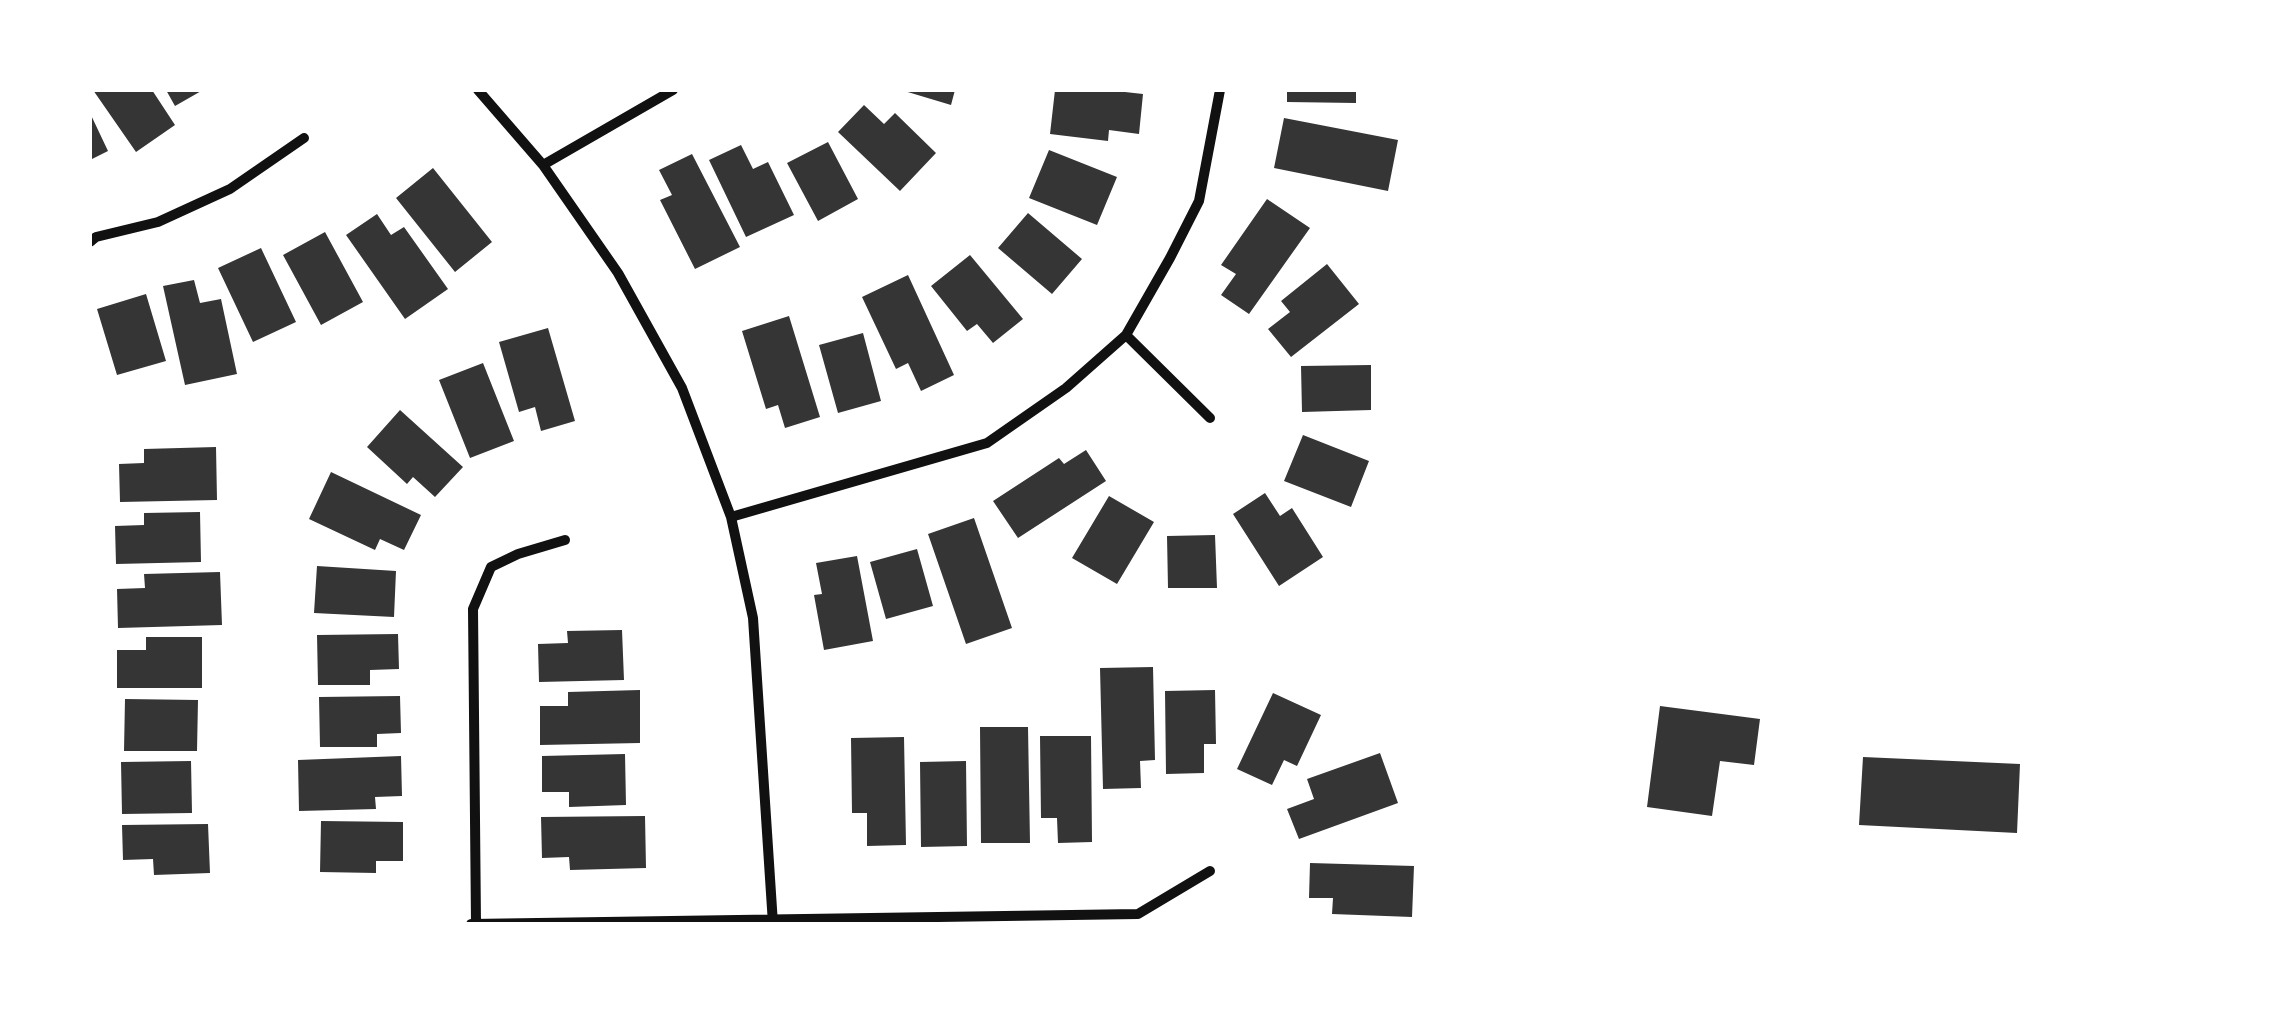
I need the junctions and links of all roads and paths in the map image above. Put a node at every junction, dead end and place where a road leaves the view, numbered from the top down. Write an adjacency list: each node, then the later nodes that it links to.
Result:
1 (478, 90): 5 (street)
2 (673, 90): 5 (street)
3 (1220, 90): 7 (street)
4 (304, 138): 6 (street)
5 (544, 165): 9 (street)
6 (90, 242)
7 (1126, 335): 8 (street); 9 (street)
8 (1210, 418)
9 (731, 517): 12 (street)
10 (565, 540): 13 (street)
11 (1210, 871): 12 (street)
12 (773, 922): 13 (street)
13 (473, 924)

